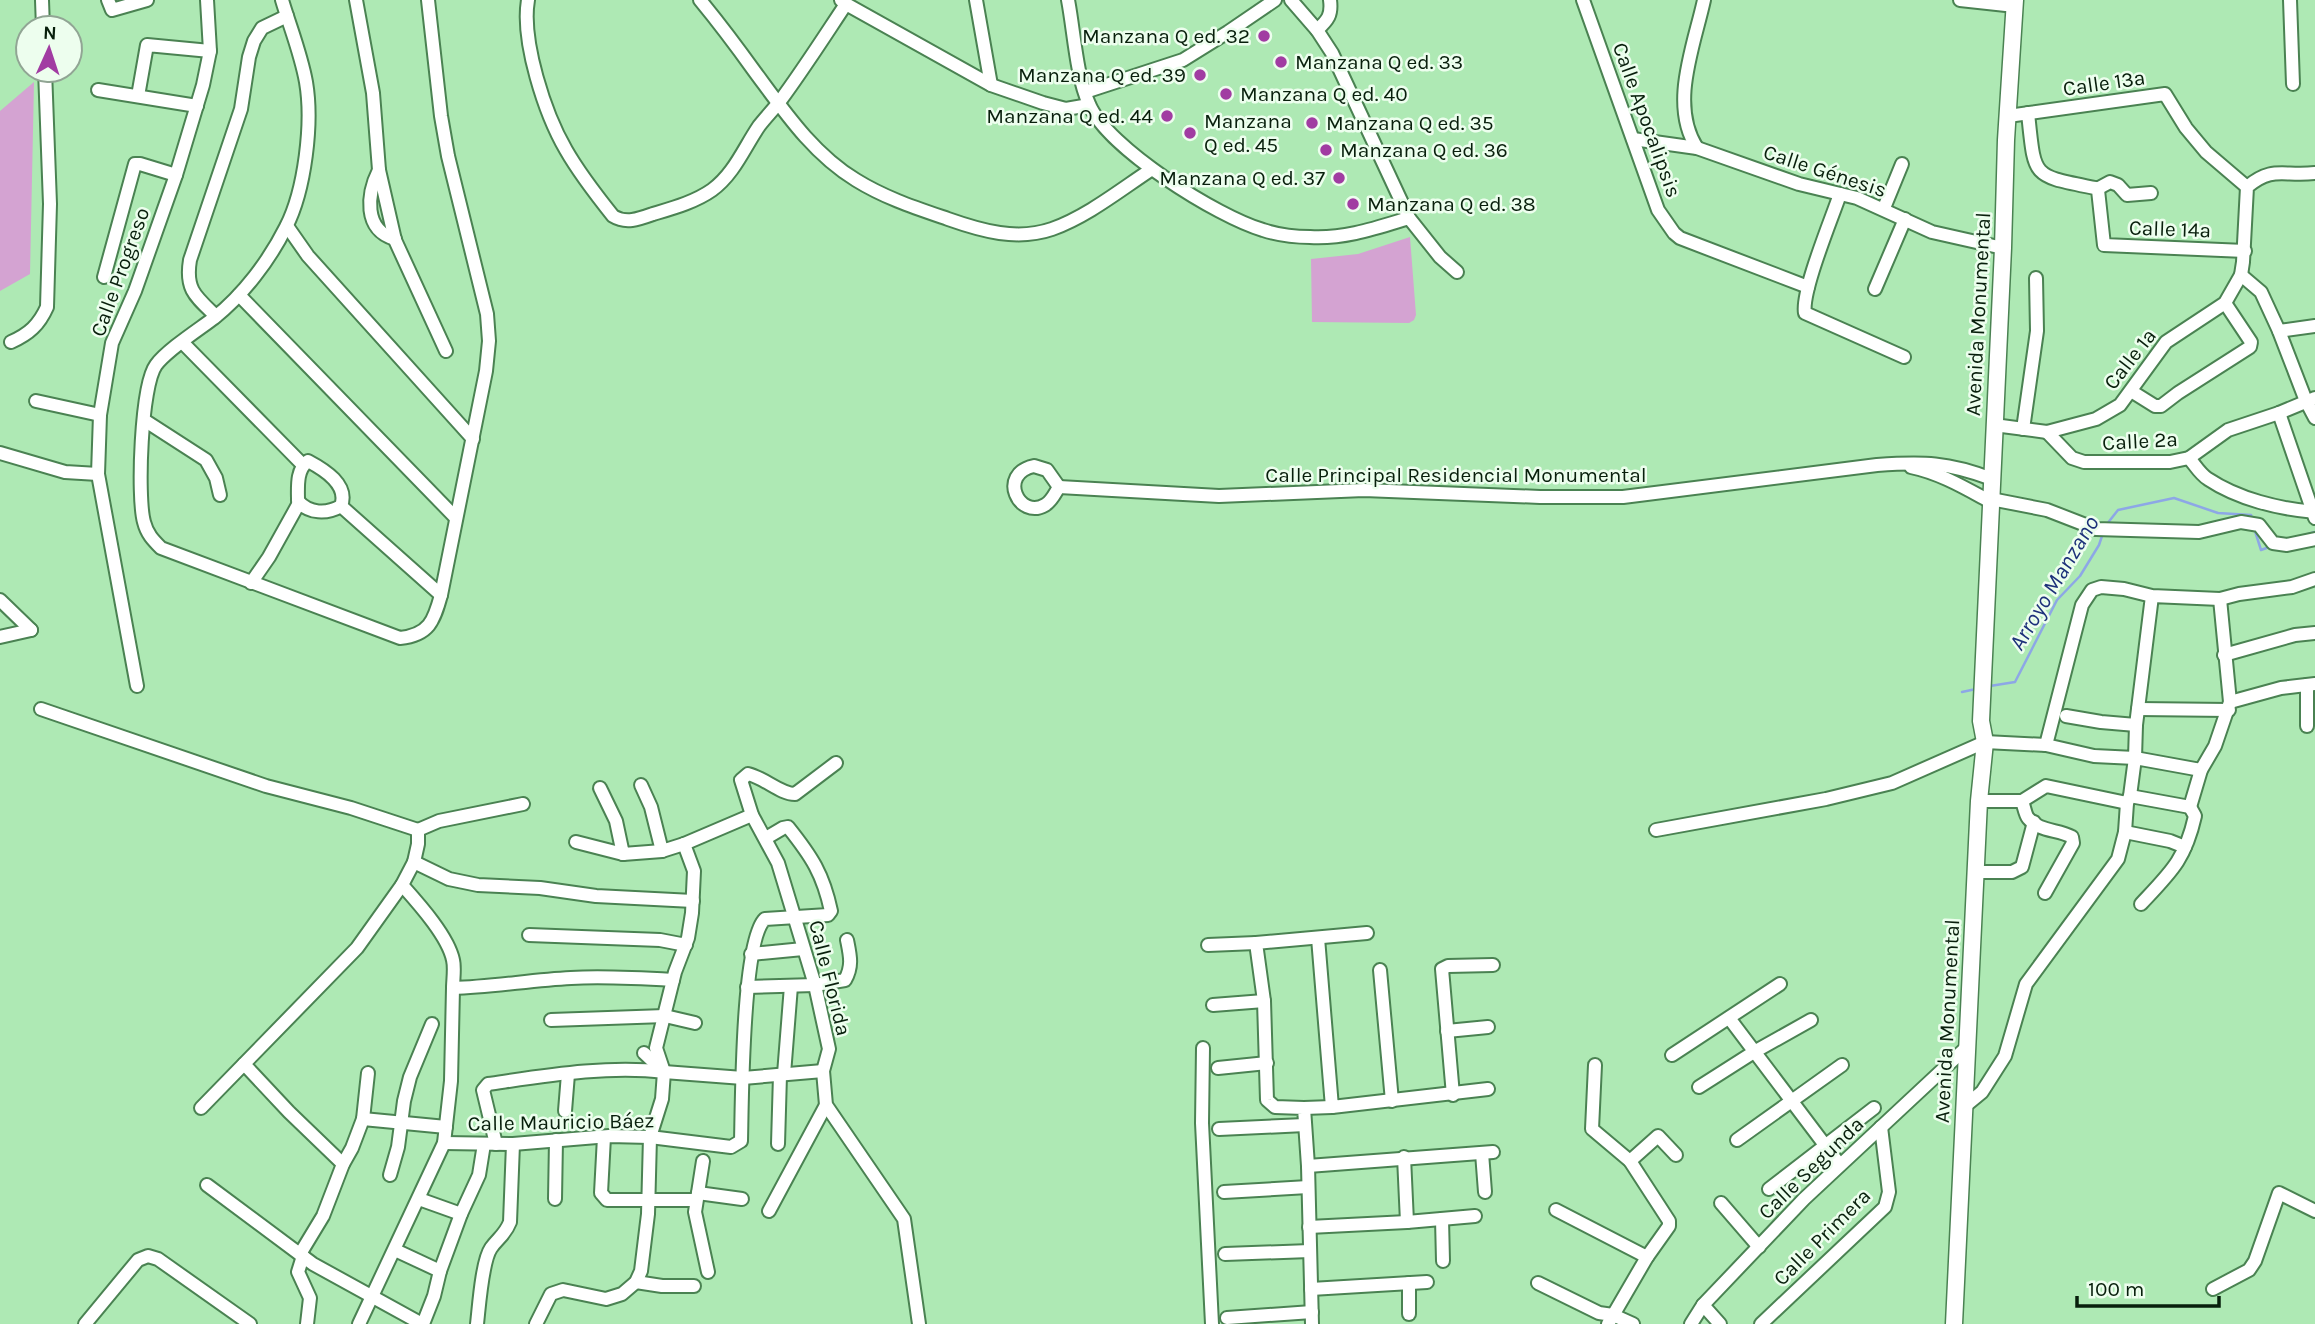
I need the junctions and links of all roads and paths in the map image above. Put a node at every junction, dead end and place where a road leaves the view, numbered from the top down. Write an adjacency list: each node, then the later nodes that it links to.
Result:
1 (108, 0): 2 (street)
2 (147, 0)
3 (207, 0): 22 (street, Calle Progreso)
4 (282, 0): 20 (street)
5 (356, 0): 63 (street)
6 (428, 0): 75 (street)
7 (528, 0): 29 (street)
8 (700, 0): 29 (street)
9 (976, 0): 25 (street)
10 (1068, 0): 27 (street)
11 (1275, 0): 27 (street)
12 (1291, 0): 21 (street)
13 (1330, 0): 21 (street)
14 (1583, 0): 34 (street, Calle Apocalipsis)
15 (1704, 0): 35 (street)
16 (1960, 0): 19 (street)
17 (2290, 0): 24 (street)
18 (844, 2): 25 (street); 29 (street)
19 (2015, 3): 33 (main road, Avenida Monumental)
20 (287, 16): 47 (street); 58 (street)
21 (1317, 30): 45 (street)
22 (210, 51): 28 (street); 31 (street, Calle Progreso)
23 (46, 84): 61 (street)
24 (2293, 84)
25 (991, 85): 30 (street)
26 (98, 90): 28 (street)
27 (1085, 92): 30 (street)
28 (138, 96): 31 (street)
29 (778, 103): 37 (street)
30 (1089, 105): 37 (street)
31 (197, 106): 39 (street, Calle Progreso)
32 (2028, 113): 33 (street, Calle 13a); 40 (street, Calle 13a); 41 (street)
33 (2008, 116): 48 (main road, Avenida Monumental)
34 (1633, 139): 35 (street, Calle Génesis); 54 (street, Calle Apocalipsis)
35 (1697, 148): 43 (street, Calle Génesis)
36 (1902, 164): 44 (street)
37 (1152, 169): 45 (street)
38 (2315, 173): 40 (street)
39 (176, 175): 52 (street); 69 (street, Calle Progreso)
40 (2247, 187): 49 (street, Calle 1a)
41 (2097, 189): 42 (street); 49 (street, Calle 14a)
42 (2151, 193)
43 (1840, 194): 44 (street, Calle Génesis); 54 (street)
44 (1884, 208): 46 (street, Calle Génesis)
45 (1409, 218): 50 (street)
46 (1905, 219): 48 (street, Calle Génesis); 55 (street)
47 (287, 226): 56 (street); 75 (street)
48 (2003, 248): 72 (main road, Avenida Monumental)
49 (2245, 251): 51 (street, Calle 1a)
50 (1457, 272)
51 (2241, 275): 57 (street, Calle 1a); 60 (street)
52 (104, 277)
53 (2036, 278): 73 (street)
54 (1808, 287): 64 (street)
55 (1875, 289)
56 (239, 296): 58 (street); 90 (street)
57 (2225, 303): 65 (street, Calle 1a); 65 (street)
58 (216, 316): 62 (street)
59 (2315, 326): 60 (street)
60 (2279, 331): 66 (street)
61 (11, 342)
62 (183, 343): 71 (street); 79 (street)
63 (446, 351)
64 (1903, 358)
65 (2132, 391): 74 (street, Calle 1a)
66 (2310, 399): 68 (street, Calle 2a); 70 (street)
67 (36, 401): 69 (street)
68 (2279, 413): 77 (street, Calle 2a); 89 (street)
69 (100, 415): 81 (street, Calle Progreso)
70 (2315, 418)
71 (144, 419): 85 (street); 93 (street)
72 (1994, 425): 73 (street, Calle 1a); 82 (main road, Avenida Monumental)
73 (2024, 429): 74 (street, Calle 1a)
74 (2047, 432): 77 (street, Calle 2a)
75 (473, 439): 90 (street)
76 (0, 453): 81 (street)
77 (2189, 458): 89 (street)
78 (1894, 464): 80 (street, Calle Principal Residencial Monumental); 83 (street, Calle Principal Residencial Monumental); 84 (street, Calle Principal Residencial Monumental)
79 (303, 465): 87 (street); 88 (street)
80 (1959, 468): 82 (street, Calle Principal Residencial Monumental); 83 (street)
81 (97, 474): 102 (street, Calle Progreso)
82 (1992, 479): 86 (main road, Avenida Monumental)
83 (1953, 481): 86 (street, Calle Principal Residencial Monumental)
84 (1059, 487)
85 (220, 495)
86 (1991, 501): 91 (street, Calle Principal Residencial Monumental); 109 (main road, Avenida Monumental)
87 (299, 503): 88 (street); 93 (street)
88 (341, 506): 94 (street)
89 (2314, 515)
90 (456, 518): 94 (street)
91 (2315, 539)
92 (2315, 579): 96 (street)
93 (251, 583): 94 (street)
94 (441, 595)
95 (2152, 596): 96 (street); 105 (street); 110 (street)
96 (2220, 599): 100 (street)
97 (0, 600): 99 (street)
98 (2315, 633): 100 (street)
99 (0, 636)
100 (2224, 654): 103 (street)
101 (2311, 684): 103 (street); 108 (street)
102 (137, 686)
103 (2229, 706): 105 (street); 113 (street)
104 (41, 709): 123 (street)
105 (2138, 709): 107 (street)
106 (2066, 716): 107 (street)
107 (2136, 724): 111 (street)
108 (2307, 726)
109 (1985, 742): 110 (street); 117 (main road, Avenida Monumental); 124 (street)
110 (2046, 745): 111 (street)
111 (2135, 758): 113 (street); 116 (street)
112 (836, 763): 121 (street, Calle Florida)
113 (2201, 770): 120 (street)
114 (641, 785): 130 (street)
115 (600, 788): 131 (street)
116 (2128, 800): 118 (street); 120 (street); 125 (street)
117 (1979, 801): 118 (street); 133 (main road, Avenida Monumental)
118 (2022, 801): 122 (street)
119 (523, 804): 123 (street)
120 (2189, 807): 129 (street)
121 (752, 815): 126 (street, Calle Florida); 128 (street)
122 (2034, 822): 133 (street); 135 (street)
123 (418, 830): 132 (street)
124 (1656, 830)
125 (2125, 832): 129 (street); 188 (street)
126 (766, 838): 138 (street, Calle Florida); 138 (street)
127 (576, 842): 131 (street)
128 (684, 844): 130 (street); 136 (street)
129 (2185, 847): 137 (street)
130 (662, 850): 131 (street)
131 (623, 854)
132 (414, 862): 134 (street); 136 (street)
133 (1975, 872): 166 (main road, Avenida Monumental)
134 (402, 885): 155 (street); 172 (street)
135 (2045, 893)
136 (692, 901): 144 (street)
137 (2141, 904)
138 (795, 918): 146 (street, Calle Florida); 147 (street)
139 (1367, 933): 141 (street)
140 (529, 934): 144 (street)
141 (1318, 938): 143 (street); 189 (street)
142 (847, 940): 152 (street)
143 (1256, 943): 145 (street); 156 (street)
144 (686, 945): 150 (street)
145 (1208, 945)
146 (803, 949): 147 (street); 152 (street, Calle Florida)
147 (751, 954): 154 (street)
148 (1493, 965): 165 (street)
149 (1380, 970): 185 (street)
150 (673, 980): 155 (street); 158 (street)
151 (1780, 984): 159 (street)
152 (815, 985): 153 (street); 176 (street, Calle Florida)
153 (791, 986): 154 (street); 180 (street)
154 (747, 987): 181 (street)
155 (453, 988): 197 (street)
156 (1264, 1000): 157 (street); 171 (street)
157 (1213, 1005)
158 (665, 1016): 160 (street); 162 (street); 177 (street)
159 (1728, 1018): 168 (street); 170 (street)
160 (551, 1020)
161 (1811, 1020): 168 (street)
162 (695, 1023)
163 (432, 1024): 195 (street)
164 (1488, 1027): 165 (street)
165 (1447, 1031): 184 (street)
166 (1967, 1047): 188 (main road, Avenida Monumental); 198 (street, Calle Segunda)
167 (1203, 1048): 266 (street)
168 (1754, 1052): 182 (street); 186 (street)
169 (644, 1053): 177 (street)
170 (1672, 1055)
171 (1267, 1063): 175 (street); 191 (street)
172 (244, 1064): 190 (street); 213 (street)
173 (1595, 1065): 212 (street)
174 (1842, 1065): 186 (street)
175 (1218, 1068)
176 (823, 1071): 180 (street); 187 (street, Calle Florida)
177 (664, 1072): 179 (street); 181 (street); 201 (street)
178 (368, 1073): 194 (street)
179 (568, 1074): 193 (street); 205 (street)
180 (782, 1074): 181 (street); 207 (street)
181 (743, 1078): 201 (street, Calle Mauricio Báez)
182 (1699, 1087)
183 (1488, 1089): 184 (street)
184 (1453, 1095): 185 (street)
185 (1392, 1101): 189 (street)
186 (1792, 1102): 203 (street); 208 (street)
187 (826, 1105): 229 (street); 265 (street, Calle Florida)
188 (1965, 1106): 271 (main road, Avenida Monumental)
189 (1332, 1107): 191 (street)
190 (201, 1108)
191 (1304, 1108): 196 (street)
192 (1874, 1108): 208 (street)
193 (565, 1111)
194 (363, 1119): 195 (street); 213 (street)
195 (402, 1123): 197 (street); 216 (street)
196 (1305, 1125): 199 (street); 215 (street)
197 (446, 1127): 204 (street)
198 (1881, 1127): 214 (street, Calle Segunda); 270 (street, Calle Primera)
199 (1219, 1129)
200 (604, 1137): 201 (street, Calle Mauricio Báez); 202 (street, Calle Mauricio Báez); 226 (street)
201 (650, 1137): 226 (street)
202 (556, 1140): 206 (street, Calle Mauricio Báez); 224 (street)
203 (1737, 1140)
204 (444, 1143): 205 (street, Calle Mauricio Báez); 223 (street)
205 (490, 1144): 206 (street, Calle Mauricio Báez); 231 (street)
206 (513, 1144): 263 (street)
207 (778, 1144)
208 (1824, 1145): 214 (street); 219 (street)
209 (1676, 1155): 212 (street)
210 (1404, 1157): 215 (street); 221 (street); 234 (street)
211 (703, 1161): 222 (street)
212 (1630, 1161): 241 (street)
213 (343, 1164): 240 (street)
214 (1840, 1165): 236 (street, Calle Segunda)
215 (1308, 1166): 218 (street)
216 (390, 1175)
217 (207, 1185): 240 (street)
218 (1308, 1187): 220 (street); 235 (street)
219 (1769, 1189)
220 (1224, 1192)
221 (1486, 1192)
222 (697, 1197): 225 (street); 226 (street); 244 (street)
223 (419, 1199): 231 (street); 237 (street)
224 (555, 1199)
225 (741, 1199)
226 (648, 1201): 245 (street)
227 (1721, 1203): 236 (street)
228 (1556, 1210): 241 (street)
229 (769, 1211)
230 (2315, 1211): 251 (street)
231 (461, 1214): 243 (street)
232 (1475, 1216): 233 (street)
233 (1442, 1219): 234 (street); 242 (street)
234 (1407, 1222): 235 (street)
235 (1309, 1227): 238 (street)
236 (1759, 1247): 253 (street, Calle Segunda)
237 (395, 1250): 243 (street); 252 (street)
238 (1310, 1251): 239 (street); 250 (street)
239 (1225, 1254)
240 (301, 1255): 252 (street); 260 (street)
241 (1647, 1257): 257 (street)
242 (1443, 1261)
243 (440, 1271): 262 (street)
244 (708, 1272)
245 (636, 1282): 249 (street); 264 (street)
246 (1427, 1282): 247 (street)
247 (1409, 1283): 250 (street); 254 (street)
248 (1538, 1283): 257 (street)
249 (694, 1286)
250 (1311, 1289): 256 (street)
251 (2213, 1289)
252 (372, 1298): 261 (street); 262 (street)
253 (1703, 1305): 268 (street, Calle Segunda); 269 (street)
254 (1409, 1314)
255 (1227, 1318): 256 (street)
256 (1312, 1318)
257 (1611, 1319): 267 (street)
258 (94, 1321): 259 (street)
259 (250, 1324)
260 (307, 1324)
261 (359, 1324)
262 (422, 1324)
263 (477, 1324)
264 (536, 1324)
265 (919, 1324)
266 (1212, 1324)
267 (1633, 1324)
268 (1691, 1324)
269 (1720, 1324)
270 (1761, 1324)
271 (1954, 1324)

